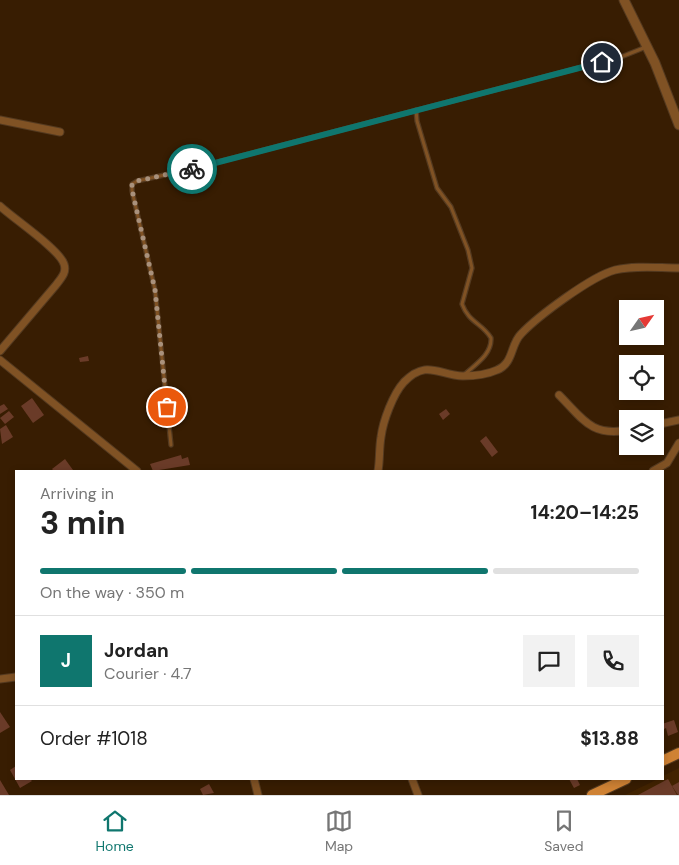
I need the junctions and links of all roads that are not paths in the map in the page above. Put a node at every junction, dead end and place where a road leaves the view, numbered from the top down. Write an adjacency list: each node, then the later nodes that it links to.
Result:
1 (624, 0): 2 (street)
2 (648, 47): 3 (lane); 5 (street)
3 (416, 110): 11 (lane); 17 (lane)
4 (0, 120): 6 (street)
5 (679, 125)
6 (60, 132)
7 (0, 206): 9 (street)
8 (679, 268): 11 (street)
9 (0, 351)
10 (0, 360): 18 (street)
11 (463, 376): 19 (street)
12 (558, 395): 15 (street)
13 (679, 420): 14 (street)
14 (664, 423)
15 (619, 431)
16 (679, 442): 20 (street)
17 (171, 445)
18 (136, 470)
19 (378, 470)
20 (655, 470)
21 (15, 677): 22 (street)
22 (0, 679)
23 (679, 753): 24 (main road)
24 (664, 760)
25 (254, 780): 28 (street)
26 (412, 780): 29 (street)
27 (624, 780): 30 (main road)
28 (258, 795)
29 (418, 795)
30 (592, 795)

